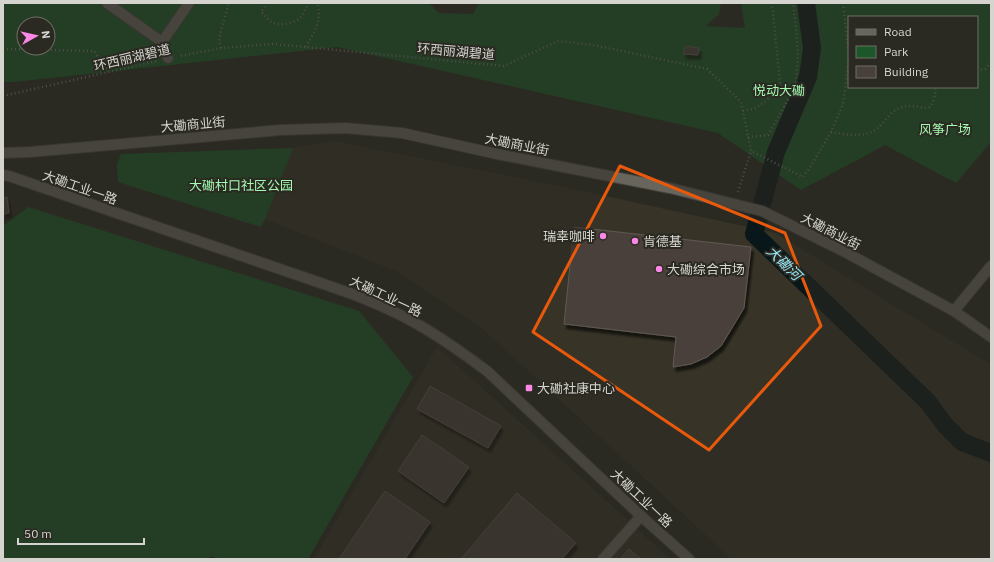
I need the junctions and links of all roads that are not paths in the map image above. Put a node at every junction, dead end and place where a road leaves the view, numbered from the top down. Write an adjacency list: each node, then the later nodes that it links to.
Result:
1 (107, 3): 3 (street)
2 (189, 3): 3 (street)
3 (162, 42): 4 (street)
4 (168, 58)
5 (3, 153): 8 (street, 大磡商业街)
6 (3, 175): 10 (street, 大磡工业一路)
7 (991, 266): 8 (street)
8 (954, 311): 9 (street, 大磡商业街)
9 (991, 337)
10 (641, 516): 11 (street); 12 (street, 大磡工业一路)
11 (603, 559)
12 (690, 559)

